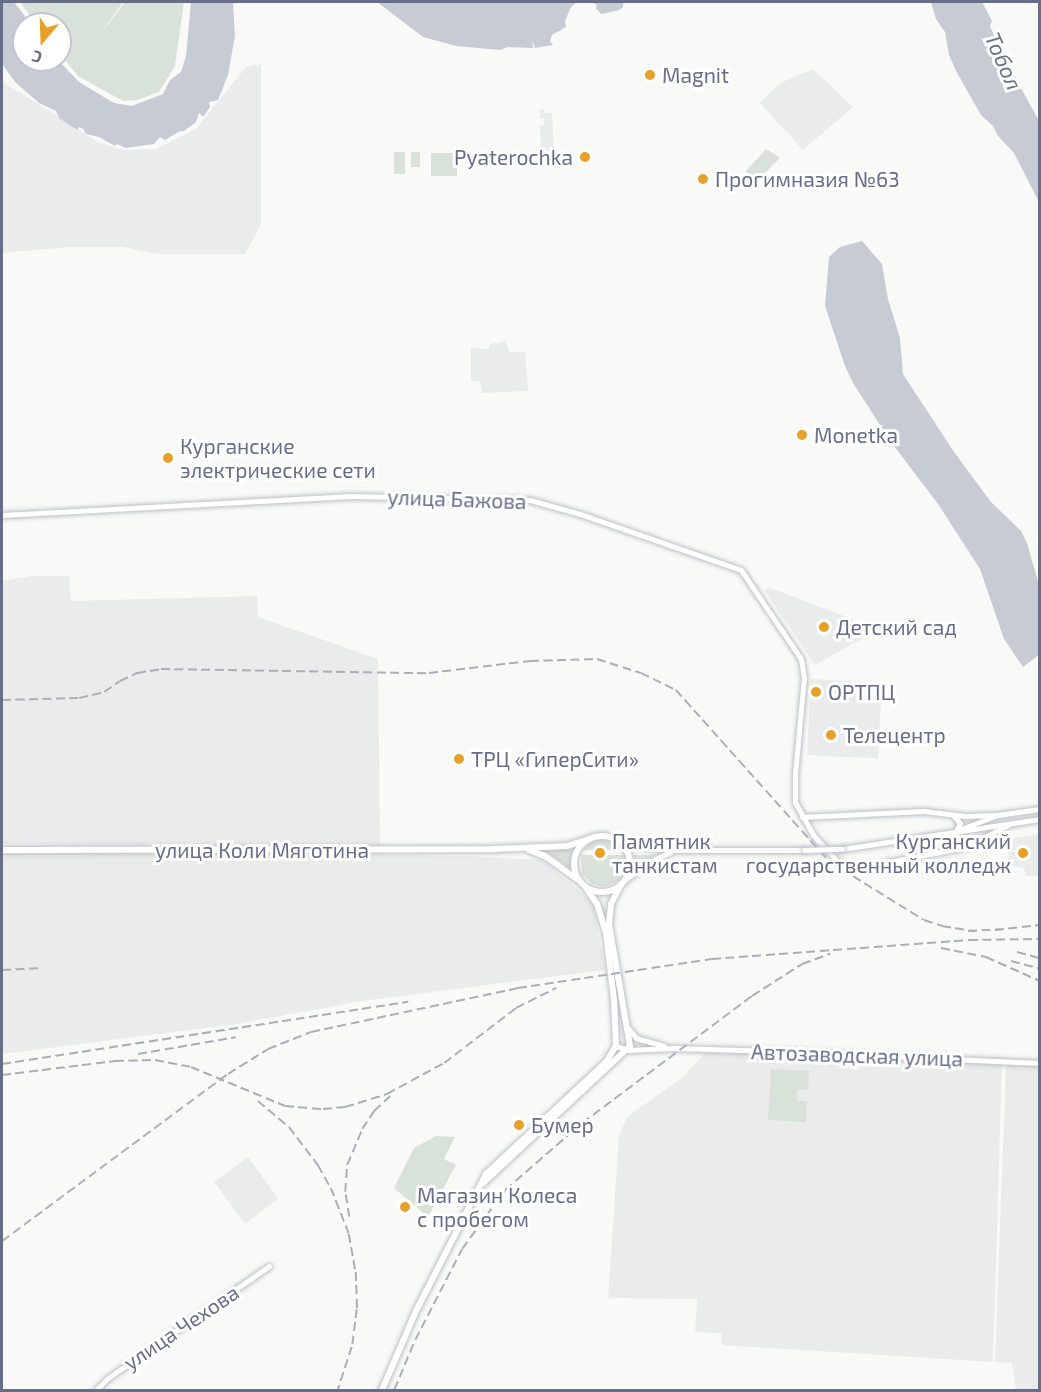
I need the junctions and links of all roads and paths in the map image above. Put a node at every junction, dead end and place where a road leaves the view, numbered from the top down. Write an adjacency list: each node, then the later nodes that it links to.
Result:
1 (2, 515): 6 (main road, улица Бажова)
2 (1040, 809): 3 (main road)
3 (1028, 811): 5 (main road); 8 (main road)
4 (948, 814): 5 (main road); 6 (main road); 10 (main road)
5 (997, 815): 10 (main road)
6 (802, 817): 9 (main road)
7 (1040, 819): 8 (main road)
8 (1031, 821): 9 (main road)
9 (1008, 825): 10 (main road)
10 (953, 832): 15 (main road, bridge)
11 (590, 839): 12 (main road); 13 (main road, улица Коли Мяготина); 17 (main road)
12 (616, 840): 15 (main road); 16 (main road)
13 (523, 849): 14 (main road, улица Коли Мяготина); 17 (main road, улица Коли Мяготина)
14 (2, 850)
15 (675, 850): 16 (main road)
16 (623, 882): 17 (main road); 18 (main road)
17 (582, 883): 19 (main road)
18 (626, 1023): 20 (main road); 21 (main road)
19 (616, 1046): 21 (main road); 25 (main road)
20 (674, 1048): 22 (main road); 24 (main road, Автозаводская улица)
21 (628, 1050): 22 (main road); 23 (main road)
22 (636, 1050): 23 (main road)
23 (620, 1057): 25 (main road)
24 (1040, 1063)
25 (476, 1191): 28 (main road)
26 (269, 1266): 27 (main road, улица Чехова)
27 (96, 1390)
28 (382, 1390)

